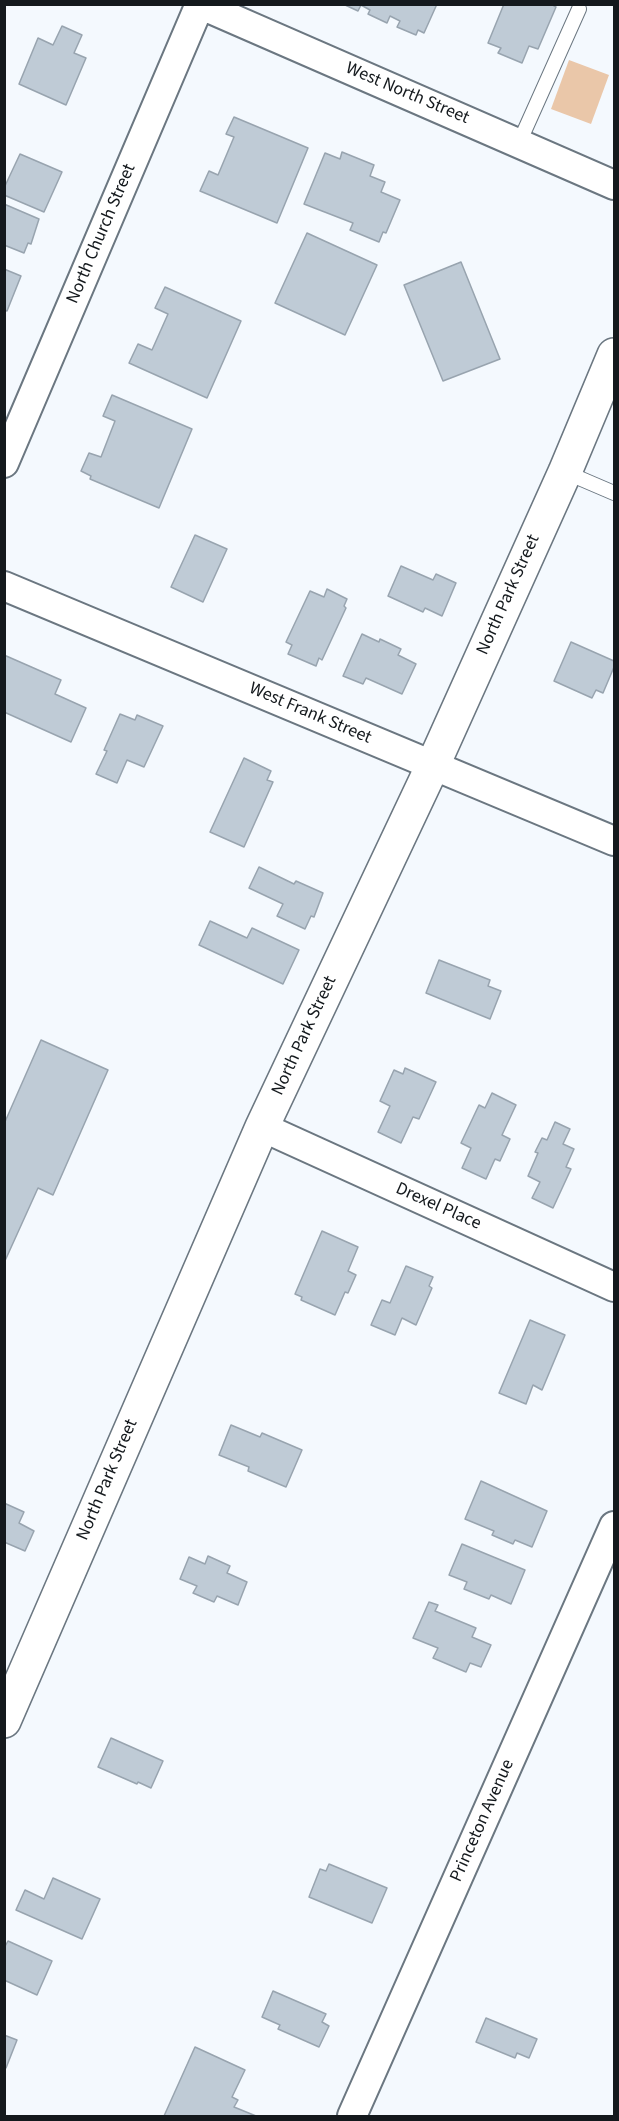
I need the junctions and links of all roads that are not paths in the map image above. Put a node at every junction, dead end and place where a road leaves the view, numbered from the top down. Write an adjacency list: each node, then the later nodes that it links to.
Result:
1 (200, 5): 3 (street, West North Street); 6 (street, North Church Street)
2 (579, 9): 3 (lane)
3 (519, 143): 4 (street, West North Street)
4 (615, 185)
5 (615, 356): 7 (main road, North Park Street)
6 (4, 463)
7 (565, 472): 8 (lane); 10 (main road, North Park Street)
8 (615, 493)
9 (4, 586): 10 (street, West Frank Street)
10 (432, 765): 11 (street, West Frank Street); 12 (main road, North Park Street)
11 (615, 842)
12 (261, 1127): 13 (street, Drexel Place); 15 (main road, North Park Street)
13 (615, 1287)
14 (615, 1526): 16 (street, Princeton Avenue)
15 (4, 1721)
16 (352, 2116)

